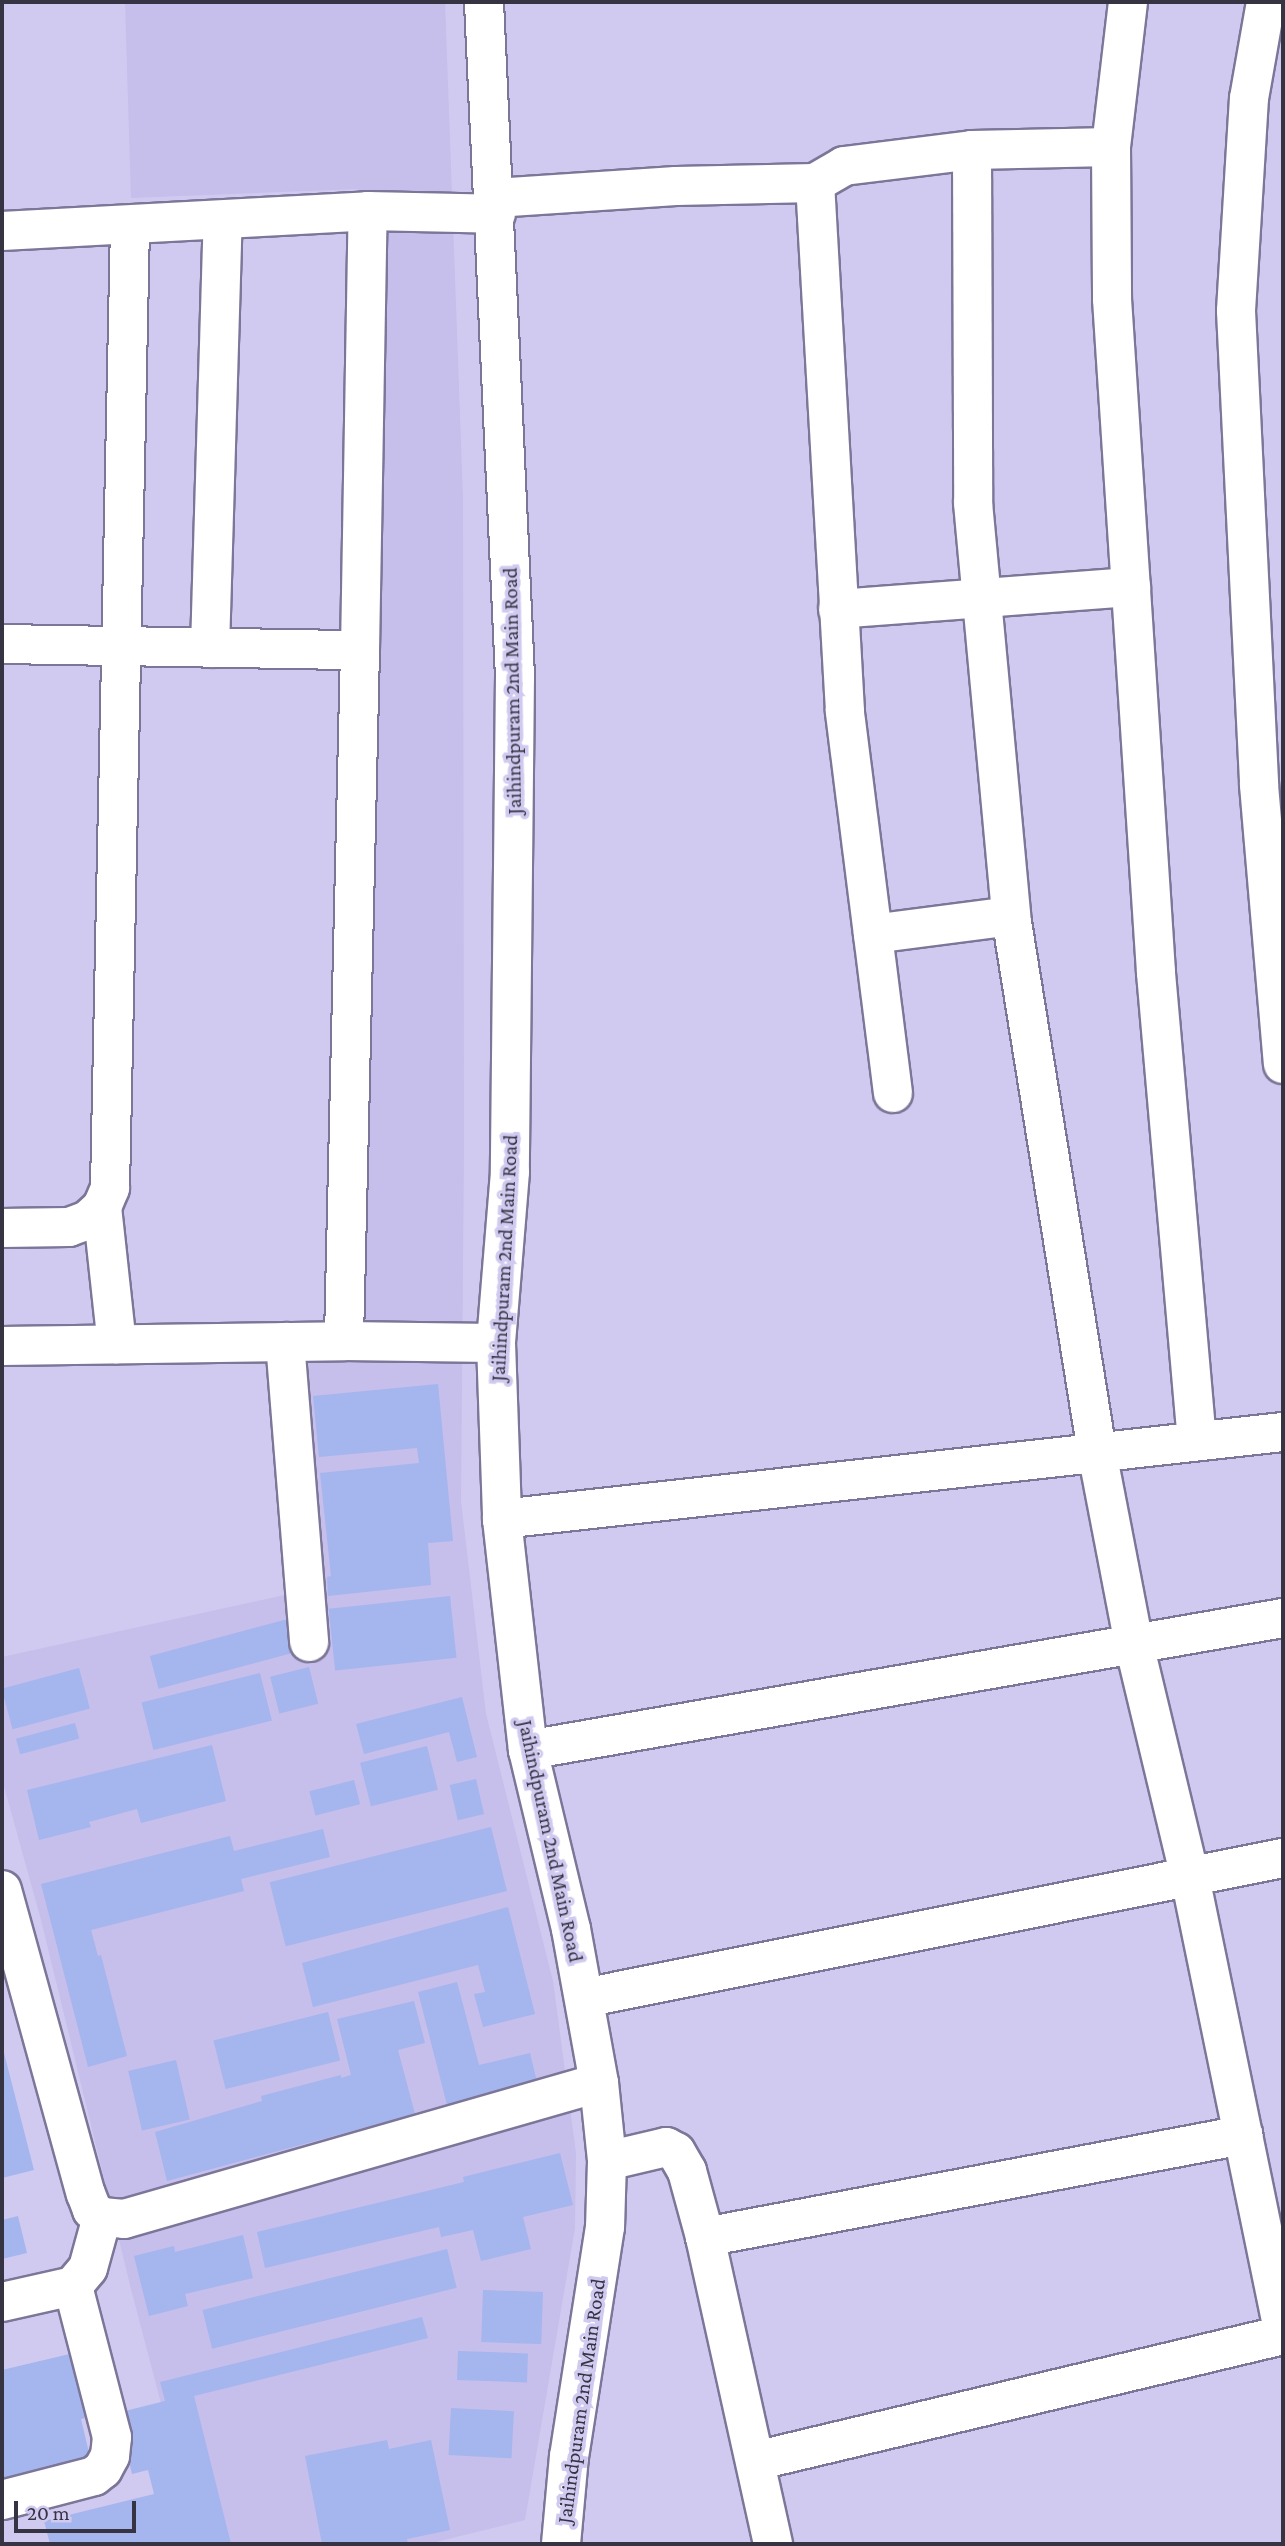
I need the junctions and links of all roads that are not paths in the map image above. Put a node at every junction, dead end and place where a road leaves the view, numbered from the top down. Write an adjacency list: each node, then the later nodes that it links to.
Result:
1 (484, 2): 8 (street, Jaihindpuram 2nd Main Road)
2 (1128, 2): 5 (street)
3 (1266, 2): 4 (street)
4 (1258, 95): 22 (street)
5 (1115, 113): 6 (street); 13 (street)
6 (972, 150): 7 (street); 14 (street)
7 (815, 183): 8 (street); 15 (street)
8 (496, 206): 9 (street); 28 (street, Jaihindpuram 2nd Main Road)
9 (368, 211): 10 (street); 19 (street)
10 (223, 220): 11 (street); 18 (street)
11 (130, 227): 12 (street); 17 (street)
12 (2, 231)
13 (1132, 587): 14 (street); 32 (street)
14 (981, 597): 15 (street); 20 (street)
15 (838, 609): 21 (street)
16 (2, 644): 17 (street)
17 (123, 647): 18 (street); 24 (street)
18 (210, 648): 19 (street)
19 (360, 650): 26 (street)
20 (1011, 916): 21 (street); 33 (street)
21 (873, 934): 23 (street)
22 (1283, 1064)
23 (893, 1093)
24 (103, 1207): 25 (street); 29 (street)
25 (2, 1228)
26 (344, 1341): 27 (street); 28 (street)
27 (285, 1342): 29 (street); 36 (street)
28 (496, 1343): 34 (street, Jaihindpuram 2nd Main Road)
29 (117, 1344): 30 (street)
30 (2, 1346)
31 (1283, 1432): 32 (street)
32 (1197, 1441): 33 (street)
33 (1097, 1452): 34 (street); 37 (street)
34 (502, 1519): 38 (street, Jaihindpuram 2nd Main Road)
35 (1283, 1618): 37 (street)
36 (309, 1642)
37 (1134, 1643): 38 (street); 40 (street)
38 (528, 1751): 43 (street, Jaihindpuram 2nd Main Road)
39 (1283, 1858): 40 (street)
40 (1190, 1877): 43 (street); 45 (street)
41 (2, 1890): 42 (street)
42 (11, 1960): 48 (street)
43 (584, 1998): 44 (street, Jaihindpuram 2nd Main Road)
44 (599, 2083): 46 (street, Jaihindpuram 2nd Main Road); 48 (street)
45 (1243, 2135): 47 (street); 49 (street)
46 (607, 2161): 49 (street); 56 (street, Jaihindpuram 2nd Main Road)
47 (1269, 2188): 52 (street)
48 (102, 2217): 50 (street)
49 (705, 2237): 54 (street)
50 (73, 2286): 51 (street); 55 (street)
51 (2, 2302)
52 (1283, 2329)
53 (1283, 2335): 54 (street)
54 (755, 2461): 57 (street)
55 (2, 2500)
56 (561, 2544)
57 (773, 2544)

